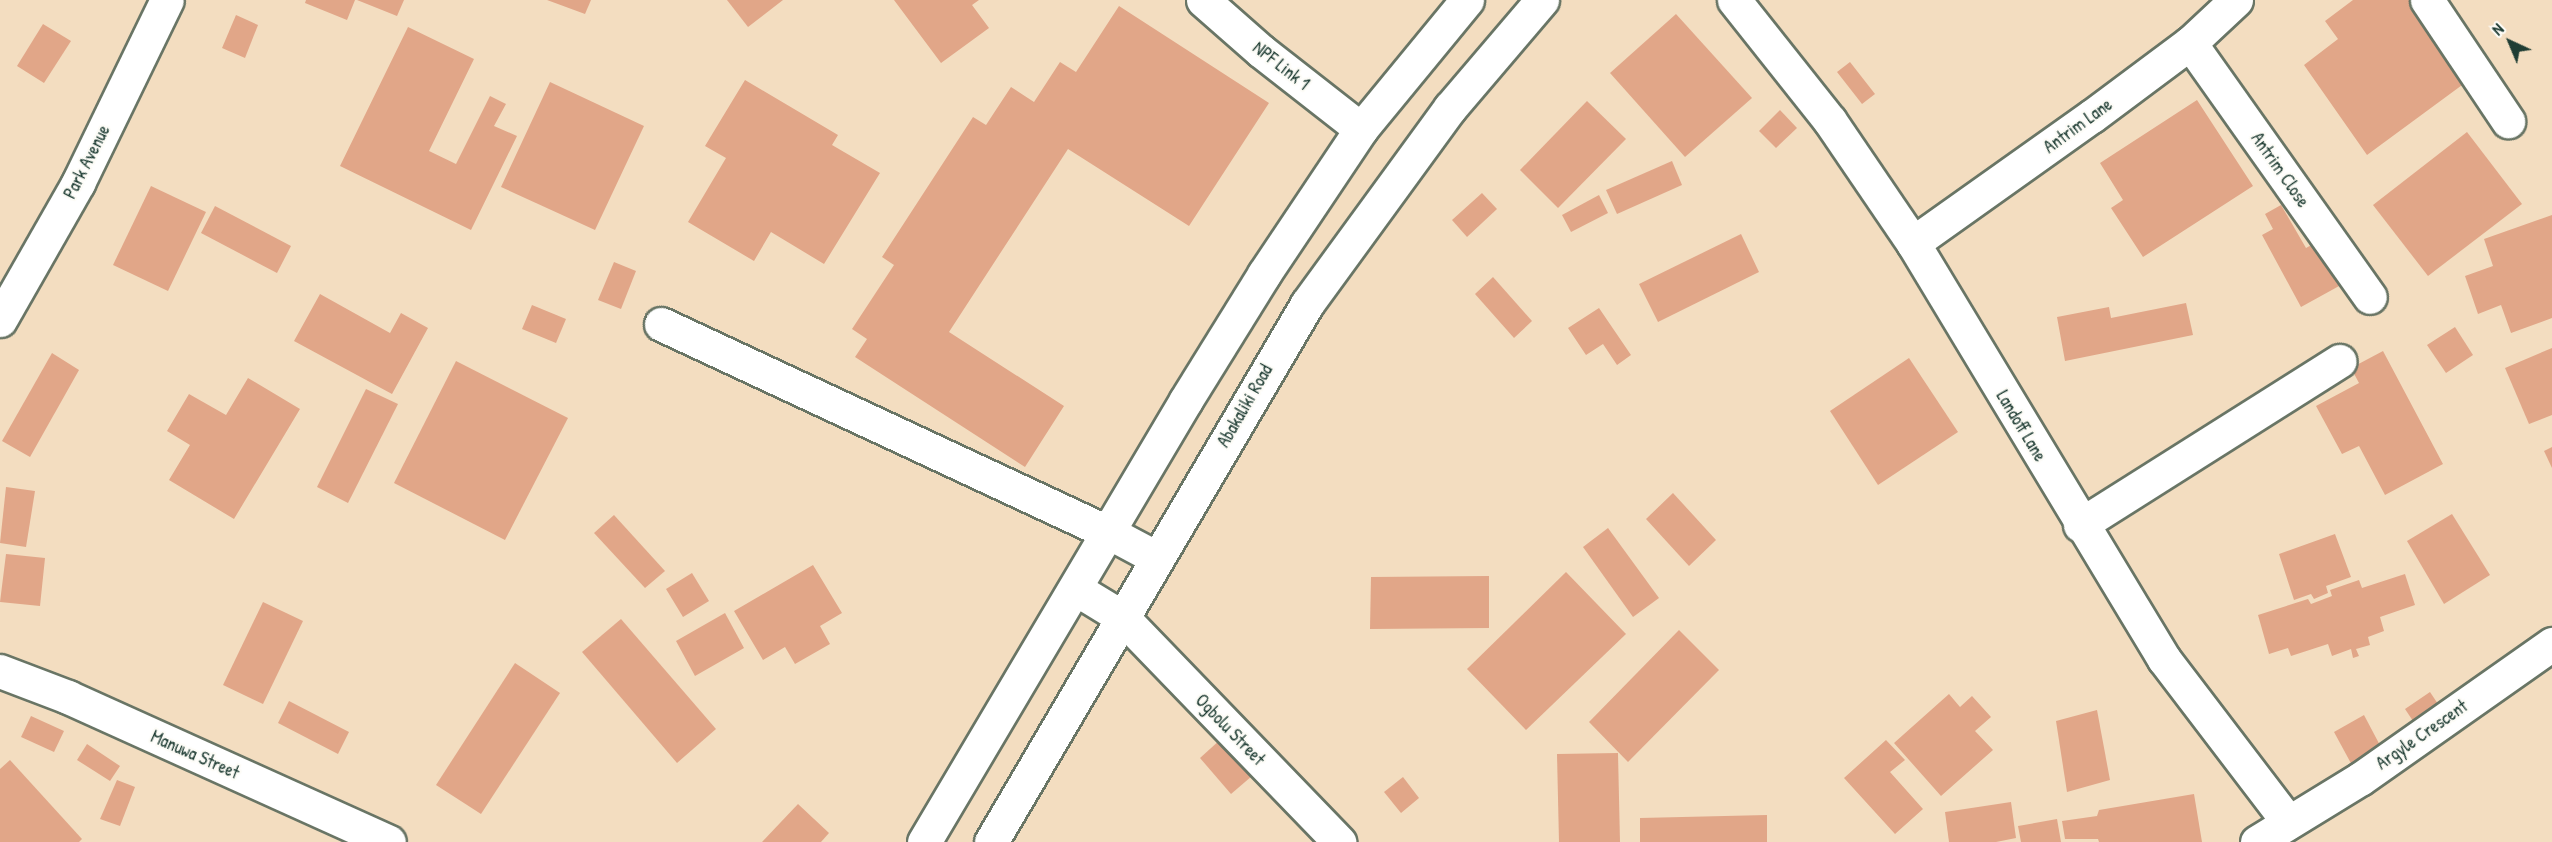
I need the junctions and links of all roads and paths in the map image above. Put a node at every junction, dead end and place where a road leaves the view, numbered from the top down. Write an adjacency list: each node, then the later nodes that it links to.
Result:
1 (167, 0): 15 (street, Park Avenue)
2 (1203, 0): 10 (street, NPF Link 1)
3 (1467, 0): 10 (street)
4 (1542, 0): 14 (street, Abakaliki Road)
5 (1734, 0): 11 (street, Landoff Lane)
6 (2236, 0): 8 (street, Antrim Lane)
7 (2427, 0): 9 (street)
8 (2190, 43): 11 (street, Antrim Lane); 13 (street, Antrim Close)
9 (2508, 121)
10 (1361, 129): 12 (street)
11 (1913, 243): 18 (street, Landoff Lane)
12 (1264, 274): 14 (street); 19 (street)
13 (2370, 297)
14 (1307, 304): 20 (street, Abakaliki Road)
15 (0, 320)
16 (661, 324): 19 (street)
17 (2339, 361): 18 (street)
18 (2080, 525): 25 (street, Landoff Lane)
19 (1108, 532): 20 (street); 21 (street)
20 (1157, 558): 22 (street, Abakaliki Road)
21 (1076, 589): 22 (street, Ogbolu Street); 27 (street)
22 (1122, 617): 28 (street, Abakaliki Road); 29 (street, Ogbolu Street)
23 (2552, 644): 25 (street, Argyle Crescent)
24 (0, 671): 26 (street, Manuwa Street)
25 (2288, 822): 30 (street)
26 (389, 842)
27 (924, 842)
28 (991, 842)
29 (1339, 842)
30 (2258, 842)

